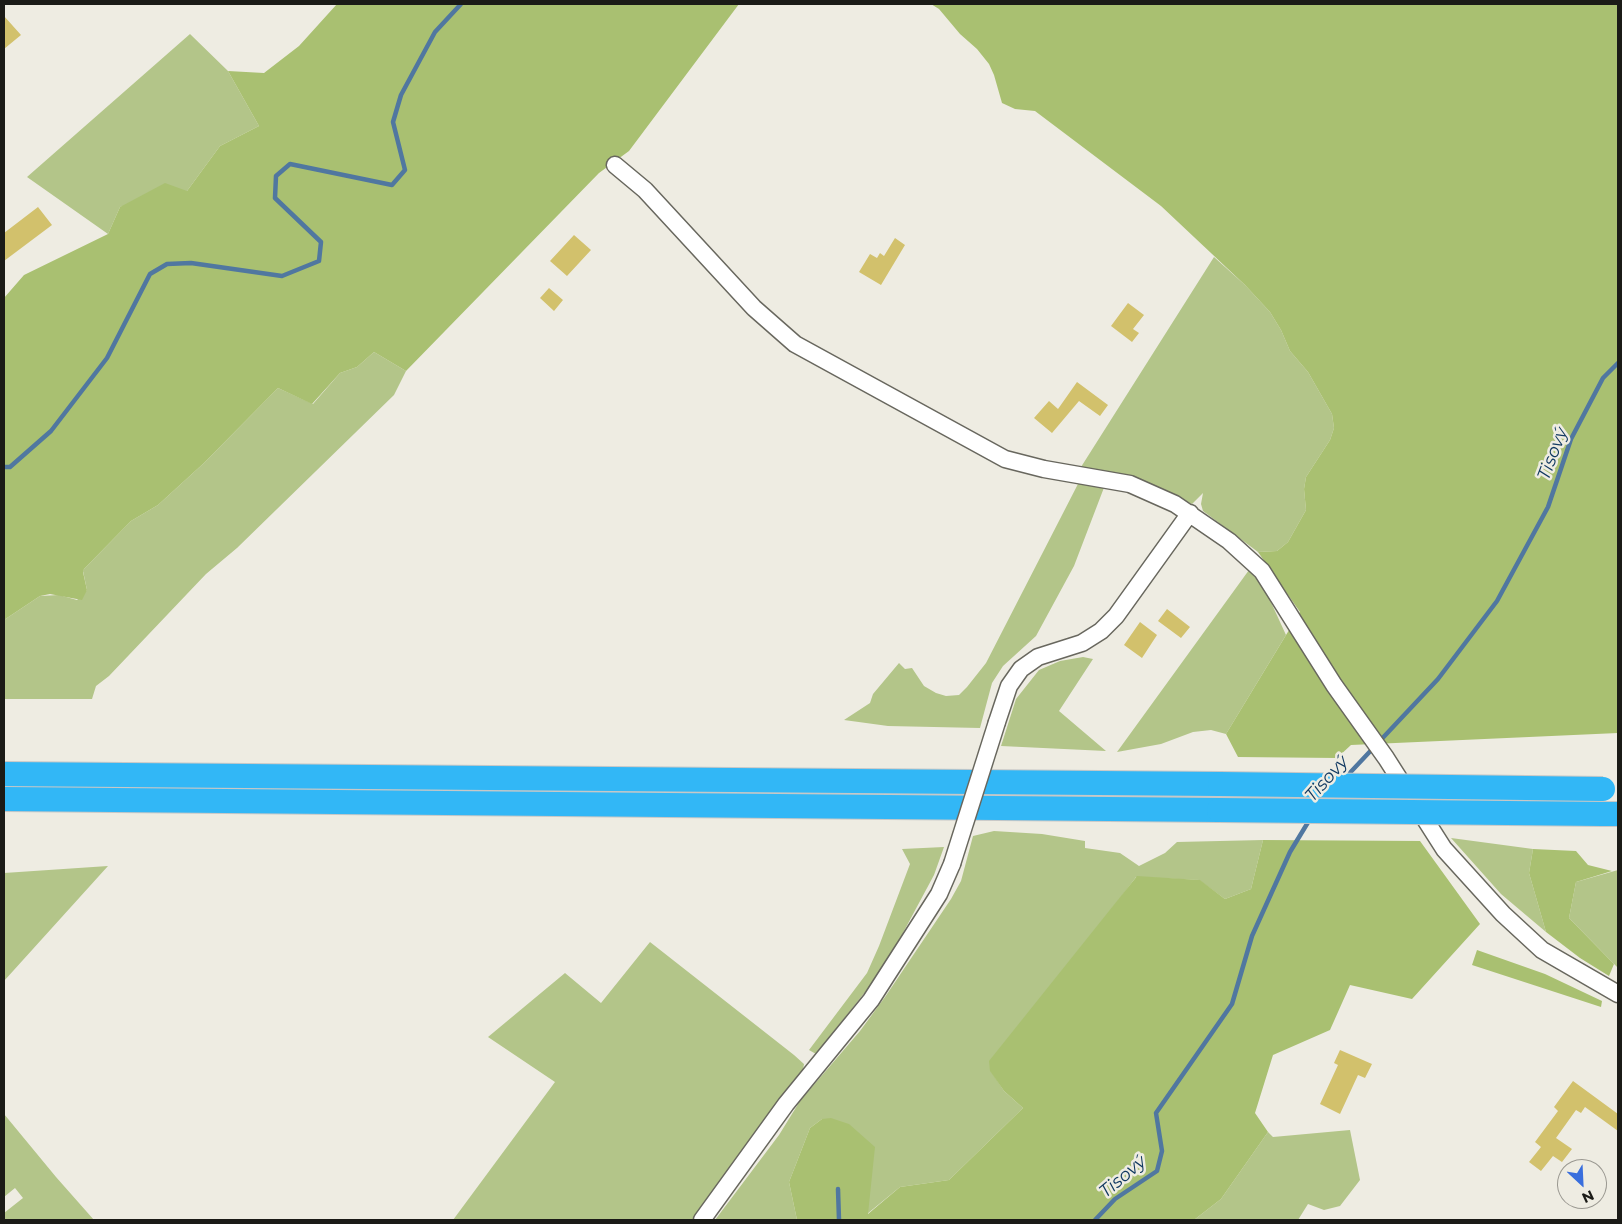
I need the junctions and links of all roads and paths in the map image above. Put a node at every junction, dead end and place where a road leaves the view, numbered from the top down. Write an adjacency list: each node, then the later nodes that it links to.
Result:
1 (615, 165): 2 (street)
2 (1190, 513): 7 (street); 8 (street, bridge)
3 (4, 774): 4 (highway, bridge)
4 (1611, 789)
5 (4, 799): 6 (highway, bridge)
6 (1611, 814)
7 (1618, 994)
8 (702, 1220)

